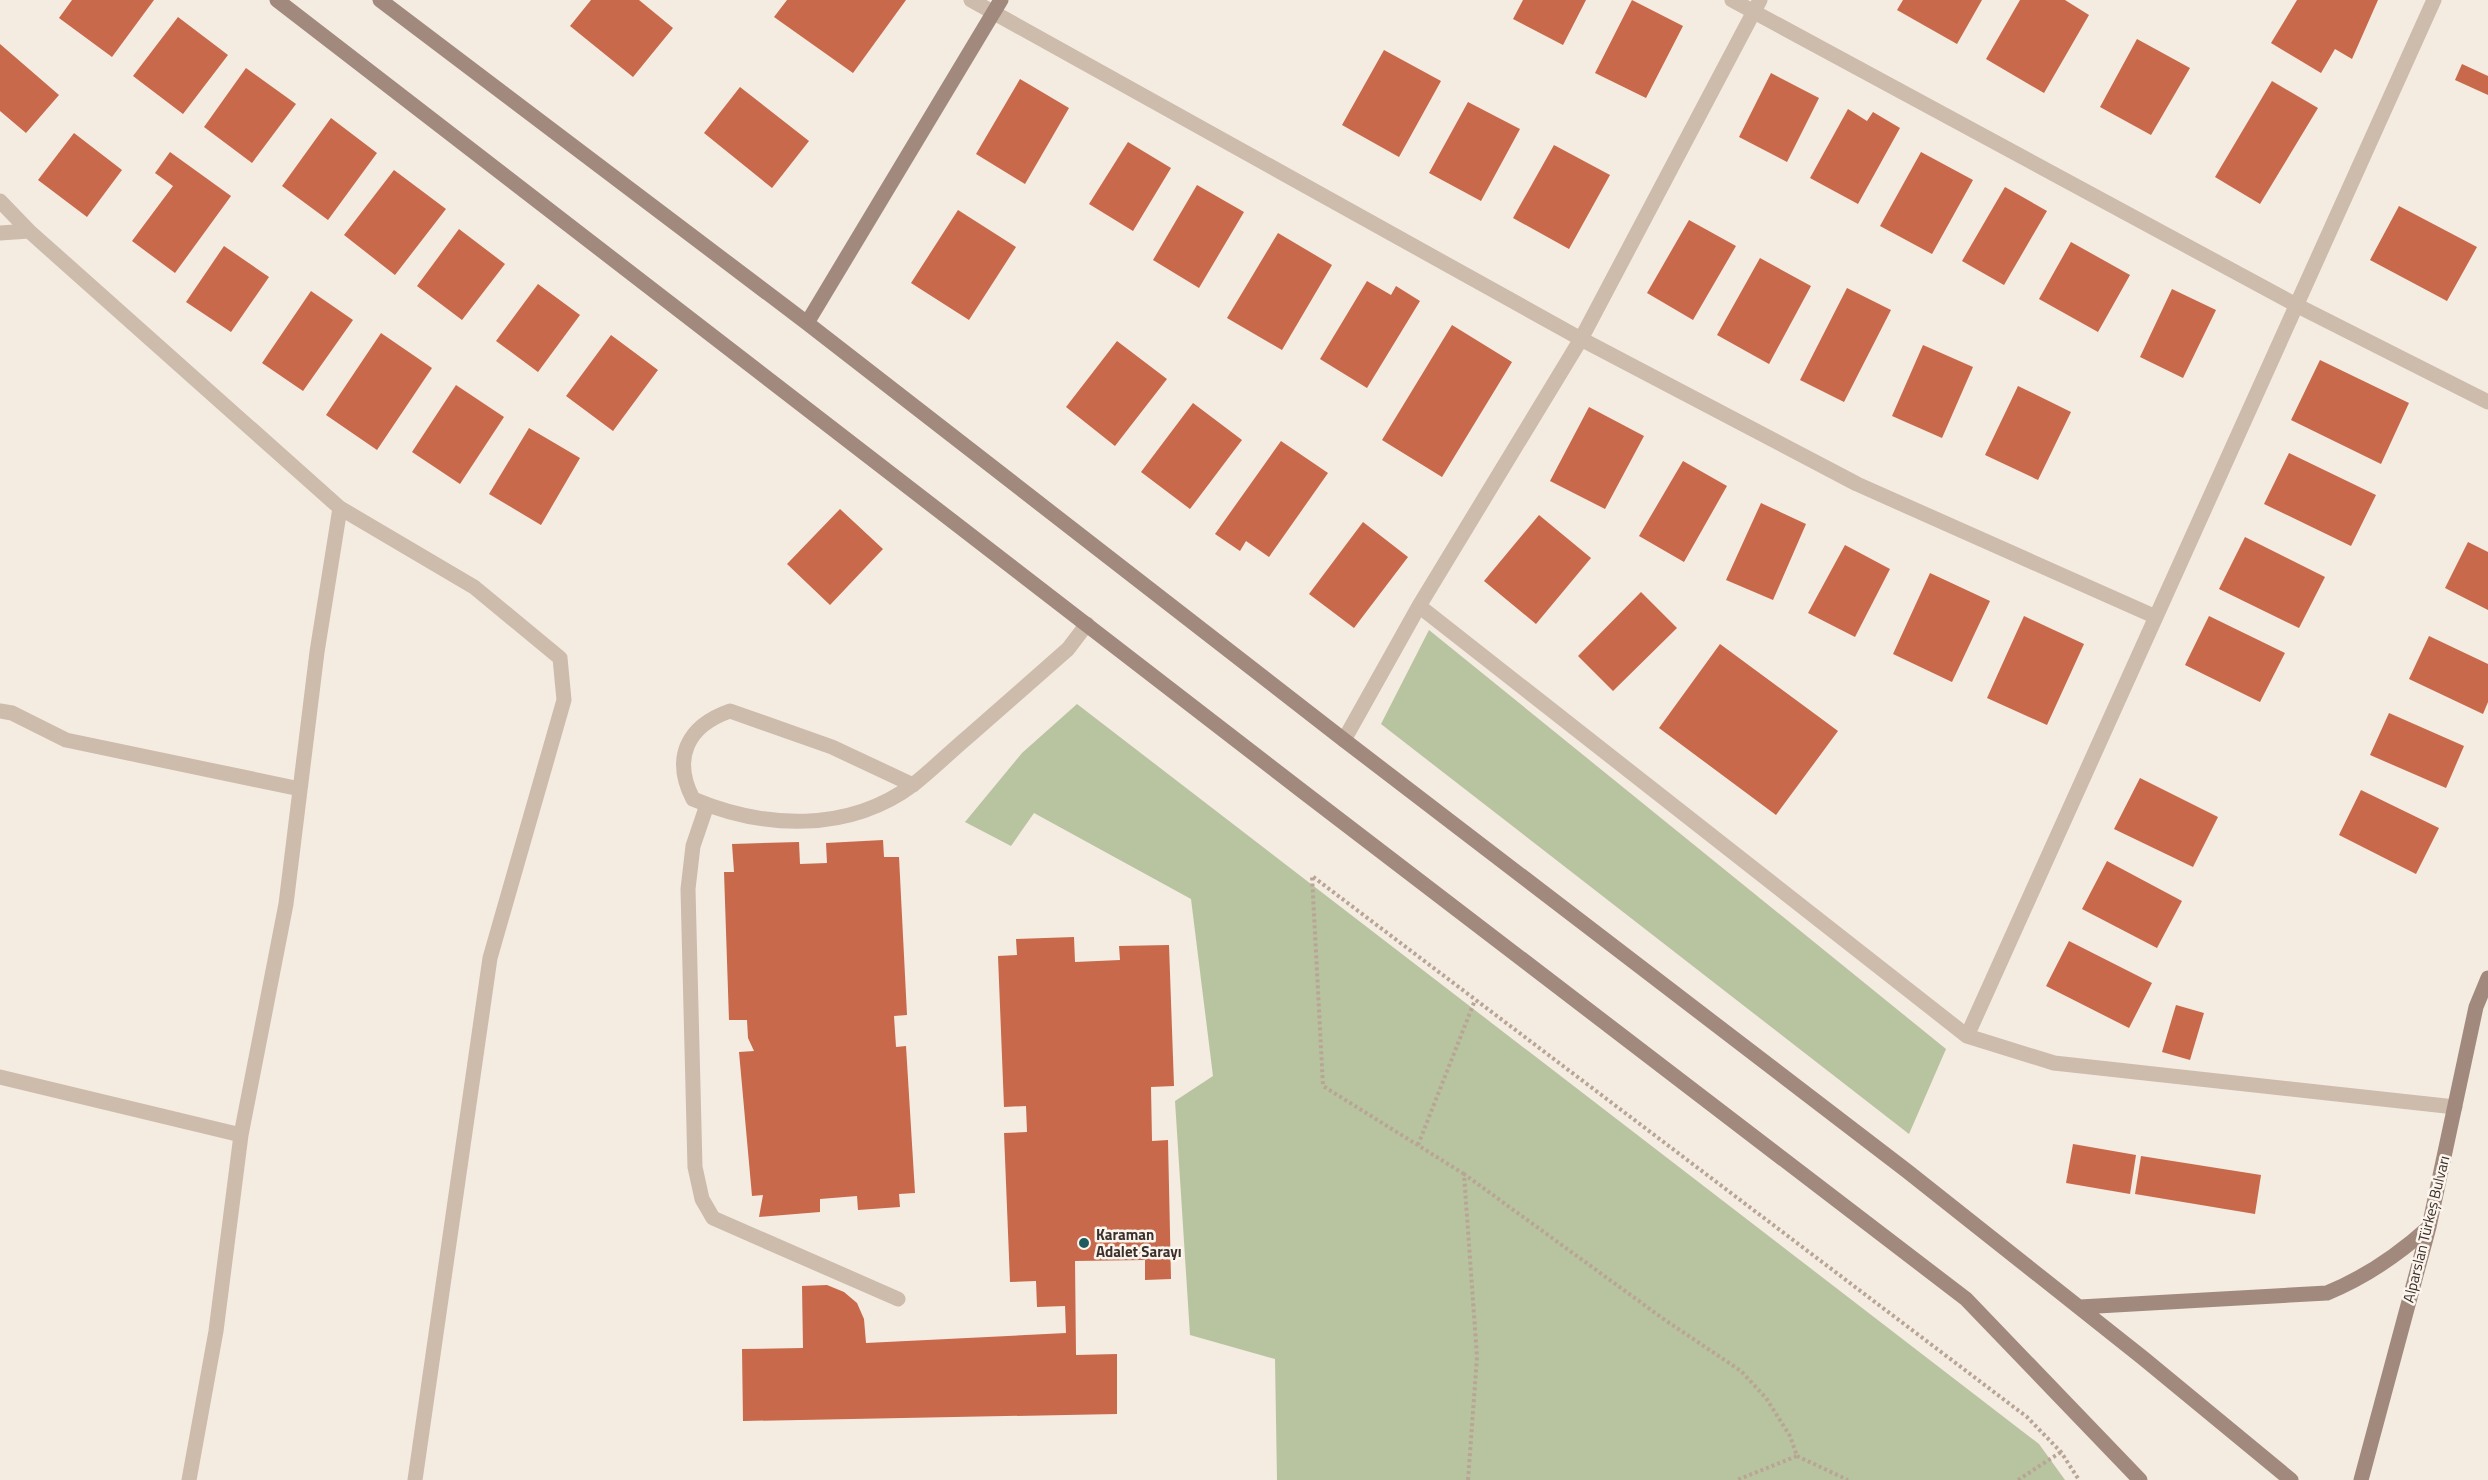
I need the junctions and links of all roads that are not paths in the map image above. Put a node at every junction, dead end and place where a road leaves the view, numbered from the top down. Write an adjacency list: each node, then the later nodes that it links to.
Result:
1 (276, 0): 19 (main road)
2 (380, 0): 13 (main road)
3 (971, 0): 8 (street)
4 (1001, 0): 8 (main road)
5 (1732, 0): 7 (street)
6 (2434, 0): 12 (street)
7 (1757, 6): 12 (street); 14 (street)
8 (992, 14): 13 (main road); 14 (street)
9 (0, 201): 10 (street)
10 (29, 231): 11 (street); 16 (street)
11 (0, 233)
12 (2298, 306): 15 (street); 18 (street)
13 (807, 323): 21 (main road)
14 (1581, 339): 17 (street); 18 (street)
15 (2488, 402)
16 (340, 508): 23 (street); 34 (street)
17 (1419, 606): 21 (street); 26 (street)
18 (2156, 617): 26 (street)
19 (1087, 624): 22 (street); 35 (main road)
20 (0, 711): 23 (street)
21 (1344, 740): 32 (main road)
22 (913, 785): 24 (street); 24 (street)
23 (300, 789): 29 (street)
24 (707, 805): 31 (street)
25 (2488, 978): 28 (main road, Alparslan Türkeş Bulvarı)
26 (1967, 1036): 28 (street)
27 (0, 1077): 29 (street)
28 (2455, 1107): 30 (main road, Alparslan Türkeş Bulvarı)
29 (241, 1135): 33 (street)
30 (2429, 1227): 32 (main road); 37 (main road, Alparslan Türkeş Bulvarı)
31 (898, 1299)
32 (2080, 1307): 36 (main road)
33 (189, 1480)
34 (415, 1480)
35 (2140, 1480)
36 (2291, 1480)
37 (2361, 1480)

